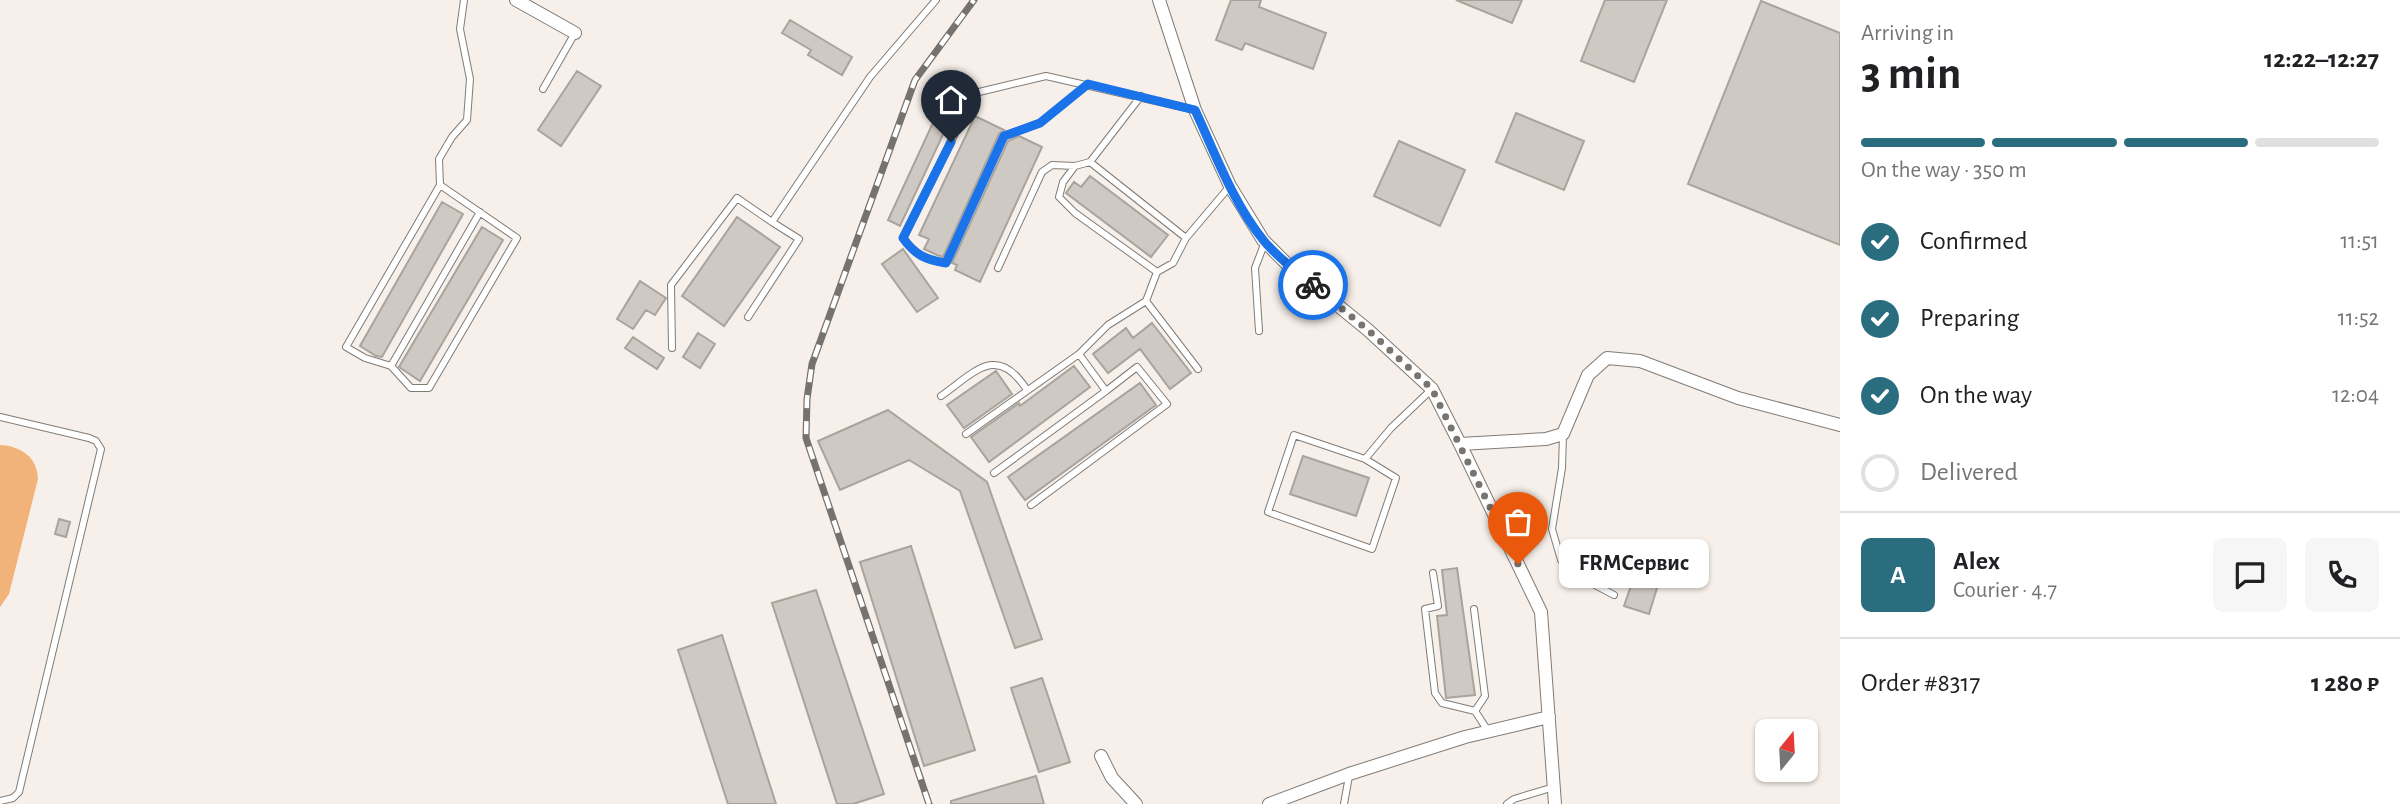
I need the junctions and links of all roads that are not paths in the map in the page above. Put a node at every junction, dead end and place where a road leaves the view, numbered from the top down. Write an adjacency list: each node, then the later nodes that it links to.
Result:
1 (464, 0): 12 (lane)
2 (516, 0): 5 (street)
3 (936, 0): 15 (lane)
4 (1159, 0): 9 (street)
5 (575, 33): 7 (lane)
6 (1088, 84): 6 (lane); 8 (lane)
7 (543, 89)
8 (1141, 96): 9 (lane); 10 (lane)
9 (1195, 110): 13 (street)
10 (1090, 162): 11 (lane); 16 (lane)
11 (1075, 166): 18 (lane); 19 (lane)
12 (440, 185): 14 (lane); 25 (lane)
13 (1230, 186): 16 (lane); 17 (street)
14 (480, 212): 25 (lane); 25 (lane)
15 (772, 222): 21 (lane); 23 (lane)
16 (1186, 238): 19 (lane)
17 (1265, 242): 22 (lane); 27 (street)
18 (998, 268)
19 (1157, 272): 20 (lane)
20 (1146, 301): 24 (lane); 26 (lane)
21 (748, 317)
22 (1259, 331)
23 (672, 348)
24 (1079, 354): 28 (lane); 29 (lane)
25 (391, 366)
26 (1198, 369)
27 (1432, 389): 35 (street); 36 (lane)
28 (1027, 390): 30 (lane); 33 (lane)
29 (1106, 391): 37 (lane); 38 (lane)
30 (942, 396)
31 (0, 417): 48 (lane)
32 (1840, 425): 34 (street)
33 (966, 434)
34 (1563, 434): 35 (street); 40 (lane)
35 (1460, 444): 43 (street)
36 (1365, 459): 36 (lane)
37 (994, 473)
38 (1031, 505)
39 (1433, 573): 42 (lane)
40 (1614, 595)
41 (1474, 609): 42 (lane)
42 (1475, 711): 44 (lane)
43 (1549, 717): 44 (street); 47 (street)
44 (1488, 731): 46 (street)
45 (1101, 756): 49 (street)
46 (1349, 774): 50 (street); 51 (lane)
47 (1554, 787): 52 (lane); 53 (street)
48 (0, 801)
49 (1136, 804)
50 (1269, 804)
51 (1344, 804)
52 (1507, 804)
53 (1555, 804)

